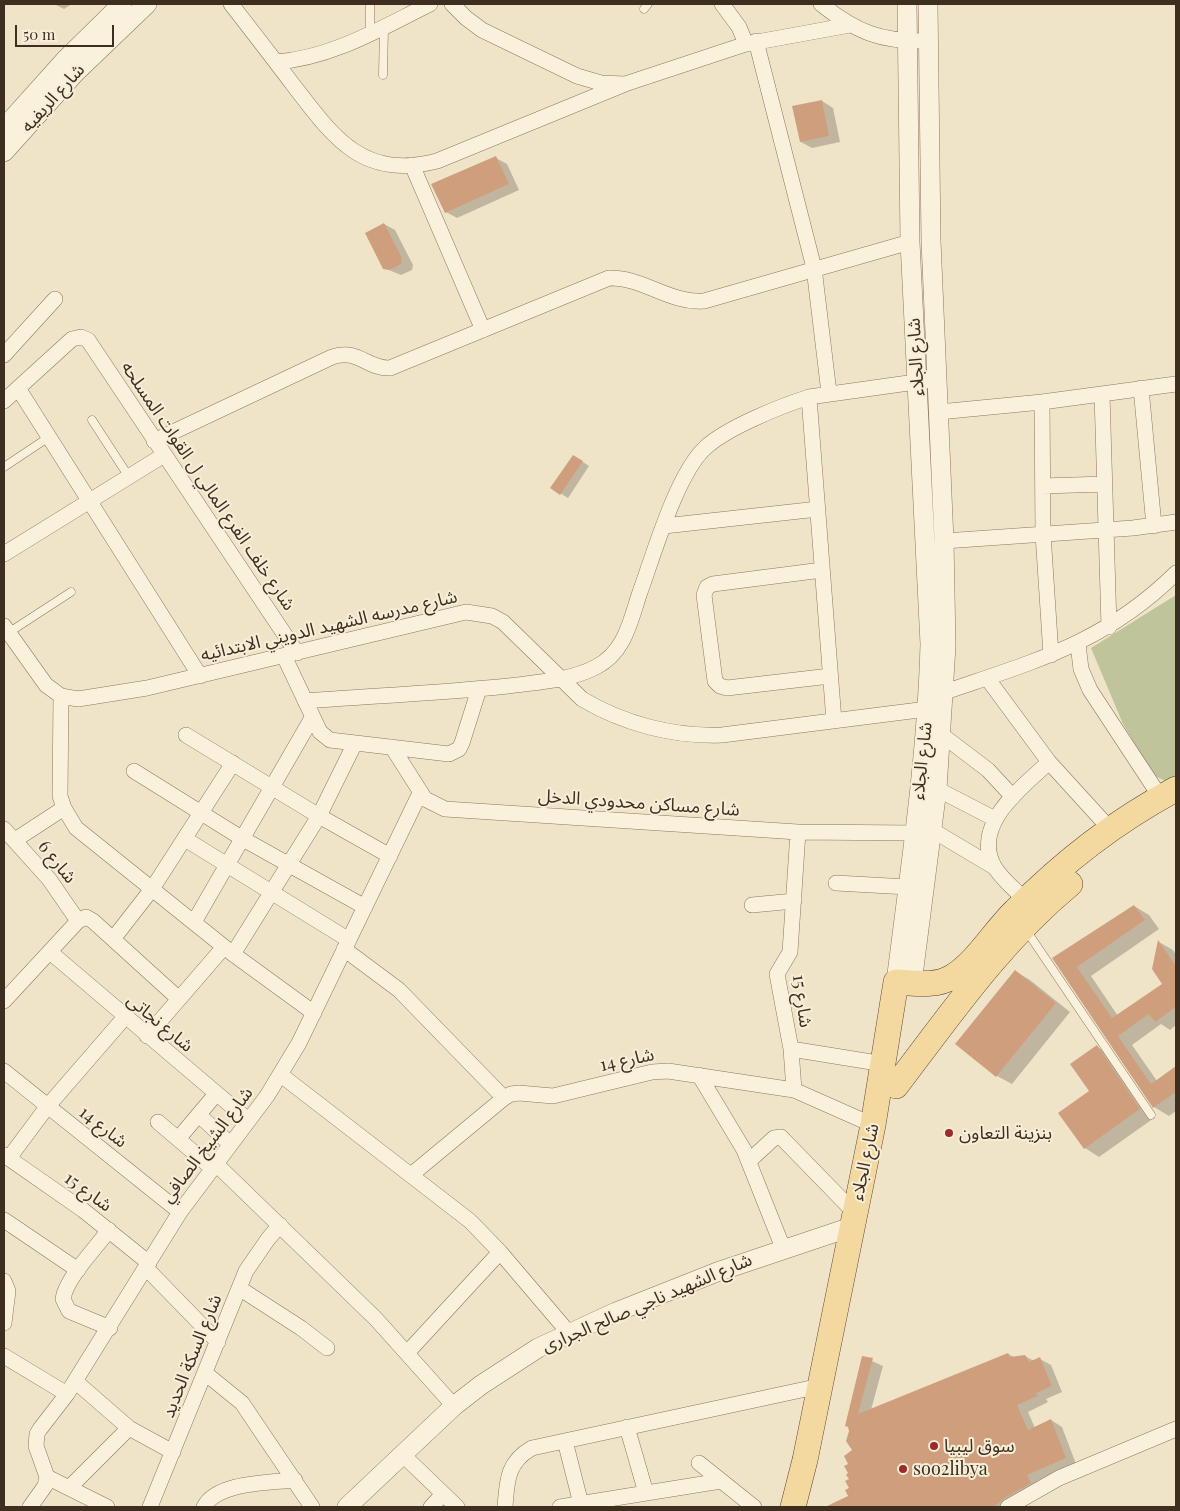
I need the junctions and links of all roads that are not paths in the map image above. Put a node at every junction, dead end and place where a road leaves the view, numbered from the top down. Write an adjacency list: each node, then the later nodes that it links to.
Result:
1 (122, 4): 19 (street, شارع الريفيه)
2 (147, 4): 20 (street, شارع الريفيه)
3 (231, 4): 16 (street)
4 (370, 4): 12 (lane)
5 (430, 4): 12 (street)
6 (452, 4): 18 (street)
7 (722, 4): 15 (street)
8 (821, 4): 11 (street)
9 (907, 4): 13 (street, شارع الجلاء)
10 (928, 4): 14 (street, شارع الجلاء)
11 (850, 25): 13 (street); 15 (street)
12 (377, 30): 16 (street); 17 (lane)
13 (906, 41): 14 (street); 22 (street, شارع الجلاء)
14 (927, 41): 27 (street, شارع الجلاء)
15 (751, 42): 18 (street); 23 (street)
16 (276, 62): 21 (street)
17 (383, 75)
18 (625, 84): 21 (street)
19 (4, 128)
20 (4, 152)
21 (412, 165): 25 (street)
22 (910, 242): 23 (street); 28 (street, شارع الجلاء)
23 (814, 268): 25 (street); 32 (street)
24 (55, 299): 26 (street)
25 (483, 330): 40 (street)
26 (4, 355)
27 (937, 379): 28 (street); 37 (street, شارع الجلاء)
28 (918, 381): 32 (street); 71 (street, شارع الجلاء)
29 (1176, 384): 31 (street)
30 (18, 388): 35 (street); 39 (street); 40 (street, شارع خلف الفرع المالي ل القوات المسلحه)
31 (1141, 388): 33 (street); 50 (street)
32 (830, 393): 34 (street)
33 (1102, 394): 36 (street); 44 (street)
34 (809, 397): 47 (street); 49 (street)
35 (4, 401)
36 (1042, 402): 37 (street); 45 (street)
37 (939, 412): 53 (street, شارع الجلاء)
38 (92, 420): 43 (lane)
39 (49, 437): 42 (lane); 46 (street)
40 (154, 441): 41 (street, شارع خلف الفرع المالي ل القوات المسلحه)
41 (164, 455): 43 (street); 61 (street, شارع خلف الفرع المالي ل القوات المسلحه)
42 (4, 466)
43 (129, 477): 46 (street)
44 (1105, 484): 45 (street); 51 (street)
45 (1043, 486): 52 (street)
46 (89, 501): 54 (street); 63 (street)
47 (818, 509): 49 (street); 55 (street)
48 (1176, 522): 50 (street)
49 (664, 526): 66 (street)
50 (1154, 526): 51 (street)
51 (1106, 530): 52 (street); 58 (street)
52 (1043, 534): 53 (street); 62 (street)
53 (944, 541): 68 (street, شارع الجلاء)
54 (4, 554)
55 (822, 570): 64 (street); 64 (street)
56 (1176, 573): 58 (street)
57 (71, 592): 59 (lane)
58 (1109, 627): 60 (street)
59 (7, 635): 69 (street)
60 (1078, 644): 62 (street); 85 (street)
61 (290, 654): 63 (street, شارع مدرسه الشهيد الدويني الابتدائيه); 66 (street, شارع مدرسه الشهيد الدويني الابتدائيه); 70 (street, شارع خلف الفرع المالي ل القوات المسلحه)
62 (1051, 655): 65 (street)
63 (200, 676): 69 (street, شارع مدرسه الشهيد الدويني الابتدائيه)
64 (830, 676): 73 (street)
65 (987, 678): 68 (street); 78 (street)
66 (560, 680): 67 (street); 73 (street, شارع مدرسه الشهيد الدويني الابتدائيه)
67 (479, 689): 70 (street); 77 (street, شارع خلف الفرع المالي ل القوات المسلحه)
68 (945, 692): 75 (street, شارع الجلاء)
69 (61, 696): 86 (street)
70 (304, 701): 72 (street, شارع خلف الفرع المالي ل القوات المسلحه)
71 (927, 709): 73 (street, شارع مدرسه الشهيد الدويني الابتدائيه); 92 (street, شارع الجلاء)
72 (312, 718): 76 (street, شارع خلف الفرع المالي ل القوات المسلحه); 81 (street)
73 (834, 721)
74 (186, 735): 79 (street)
75 (942, 735): 82 (street, شارع الجلاء); 84 (street)
76 (355, 743): 77 (street, شارع خلف الفرع المالي ل القوات المسلحه); 88 (street)
77 (392, 747): 83 (street, شارع مساكن محدودي الدخل)
78 (1049, 762): 84 (street); 91 (street)
79 (233, 763): 81 (street); 87 (street)
80 (134, 771): 87 (street)
81 (273, 788): 88 (street); 95 (street)
82 (937, 789): 89 (street); 92 (street, شارع الجلاء)
83 (420, 794): 93 (street, شارع مساكن محدودي الدخل); 97 (street, شارع الشيخ الصافي)
84 (1013, 797): 89 (street)
85 (1171, 799): 91 (main road); 111 (main road)
86 (64, 808): 96 (street); 103 (street)
87 (202, 813): 94 (street); 95 (street)
88 (319, 816): 97 (street); 99 (street)
89 (995, 819): 100 (street)
90 (4, 829): 96 (street, شارع 6)
91 (1111, 830): 105 (main road)
92 (923, 831): 93 (street, شارع مساكن محدودي الدخل); 100 (street); 102 (street, شارع الجلاء); 116 (street, شارع الجلاء)
93 (798, 832): 106 (street, شارع 15)
94 (185, 839): 98 (street); 103 (street)
95 (243, 839): 98 (street); 99 (street)
96 (15, 840): 109 (street, شارع 6)
97 (390, 856): 108 (street, شارع الشيخ الصافي)
98 (227, 865): 104 (street); 110 (street)
99 (290, 866): 104 (street); 108 (street)
100 (994, 867): 105 (street)
101 (836, 883): 102 (street)
102 (908, 887): 116 (street, شارع الجلاء)
103 (152, 889): 110 (street); 112 (street)
104 (273, 893): 113 (street); 114 (street)
105 (1025, 900): 116 (main road)
106 (794, 901): 107 (street); 122 (street, شارع 15)
107 (752, 905)
108 (365, 907): 113 (street, شارع الشيخ الصافي)
109 (78, 921): 112 (street); 115 (street)
110 (194, 922): 114 (street)
111 (1024, 926): 127 (main road); 133 (lane)
112 (113, 939): 117 (street)
113 (347, 944): 119 (street, شارع الشيخ الصافي); 130 (street)
114 (229, 950): 117 (street); 119 (street)
115 (50, 952): 118 (street); 120 (street, شارع نجاتى)
116 (904, 982): 123 (main road, شارع الجلاء); 127 (main road, شارع الجلاء)
117 (179, 998): 121 (street)
118 (4, 1001)
119 (314, 1013): 125 (street, شارع الشيخ الصافي)
120 (125, 1017): 121 (street, شارع نجاتى); 131 (street)
121 (147, 1036): 129 (street, شارع نجاتى)
122 (791, 1049): 123 (street); 128 (street, شارع 15)
123 (884, 1064): 136 (main road, شارع الجلاء)
124 (4, 1071): 131 (street, شارع 14)
125 (281, 1075): 134 (street, شارع الشيخ الصافي); 142 (street)
126 (699, 1075): 128 (street, شارع 14); 130 (street, شارع 14); 140 (street)
127 (896, 1086): 192 (main road, شارع الجلاء)
128 (794, 1090): 136 (street, شارع 14)
129 (216, 1094): 132 (street); 134 (street, شارع نجاتى)
130 (504, 1098): 142 (street)
131 (47, 1107): 139 (street); 143 (street, شارع 14)
132 (198, 1115): 137 (street); 138 (street)
133 (1151, 1116)
134 (248, 1120): 138 (street, شارع الشيخ الصافي)
135 (158, 1122): 137 (street)
136 (873, 1125): 145 (main road, شارع الجلاء)
137 (178, 1139): 141 (street)
138 (230, 1144): 141 (street, شارع الشيخ الصافي)
139 (6, 1157): 147 (street, شارع 15)
140 (749, 1161): 145 (street); 148 (street)
141 (214, 1166): 143 (street, شارع الشيخ الصافي); 146 (street)
142 (411, 1176): 149 (street)
143 (180, 1212): 150 (street, شارع الشيخ الصافي)
144 (4, 1220): 151 (street)
145 (852, 1220): 148 (street, شارع الشهيد ناجي صالح الجرارى); 163 (main road, شارع الجلاء)
146 (280, 1225): 153 (street, شارع السكة الحديد); 159 (street)
147 (109, 1230): 150 (street, شارع 15); 151 (street)
148 (783, 1248): 156 (street, شارع الشهيد ناجي صالح الجرارى)
149 (500, 1252): 156 (street); 159 (street)
150 (147, 1265): 155 (street, شارع الشيخ الصافي); 157 (street, شارع 15)
151 (78, 1270): 155 (street)
152 (4, 1281): 154 (street)
153 (239, 1288): 157 (street, شارع السكة الحديد); 158 (street)
154 (4, 1323)
155 (110, 1328): 162 (street, شارع الشيخ الصافي)
156 (569, 1333): 165 (street, شارع الشهيد ناجي صالح الجرارى)
157 (218, 1342): 161 (street, شارع السكة الحديد)
158 (327, 1348)
159 (407, 1353): 165 (street)
160 (4, 1356): 164 (street)
161 (205, 1373): 170 (street, شارع السكة الحديد); 174 (street)
162 (75, 1381): 164 (street, شارع الشيخ الصافي); 166 (street)
163 (820, 1386): 167 (street); 191 (main road, شارع الجلاء)
164 (67, 1394): 173 (street, شارع الشيخ الصافي)
165 (454, 1406): 171 (street, شارع الشهيد ناجي صالح الجرارى)
166 (129, 1428): 170 (street); 176 (street)
167 (627, 1428): 169 (street); 178 (street)
168 (1176, 1429): 193 (street)
169 (566, 1441): 179 (street); 188 (street)
170 (173, 1452): 182 (street, شارع السكة الحديد)
171 (402, 1454): 177 (street); 185 (street, شارع الشهيد ناجي صالح الجرارى)
172 (699, 1463): 175 (street)
173 (47, 1477): 176 (street); 180 (street)
174 (295, 1480): 183 (street); 184 (street)
175 (721, 1481): 178 (street); 190 (street)
176 (69, 1488): 181 (street)
177 (443, 1494): 186 (street); 187 (street)
178 (646, 1494): 179 (street)
179 (581, 1504): 189 (street)
180 (30, 1507)
181 (106, 1507)
182 (150, 1507)
183 (204, 1507)
184 (312, 1507)
185 (347, 1507)
186 (431, 1507)
187 (458, 1507)
188 (505, 1507)
189 (560, 1507)
190 (754, 1507)
191 (792, 1507)
192 (808, 1507)
193 (1008, 1507)

